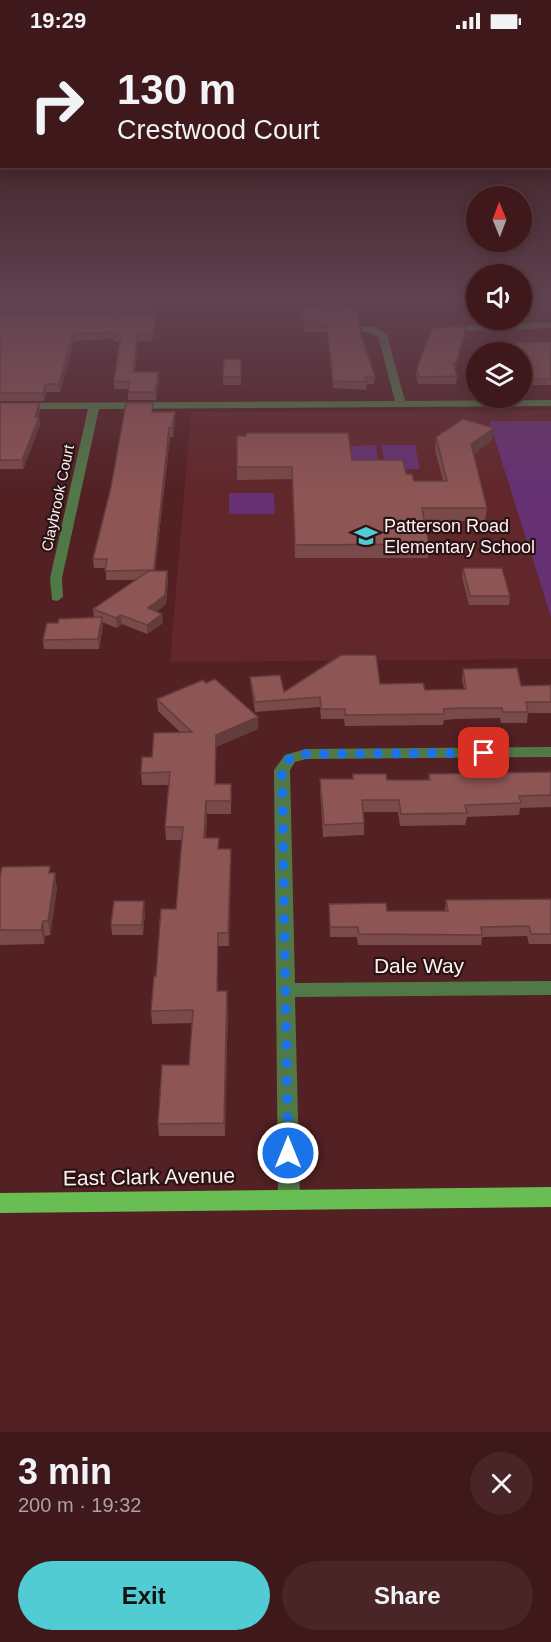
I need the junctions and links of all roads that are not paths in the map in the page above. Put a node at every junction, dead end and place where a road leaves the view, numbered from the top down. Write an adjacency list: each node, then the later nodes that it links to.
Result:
1 (390, 366): 3 (street)
2 (551, 403): 3 (street)
3 (401, 404): 5 (street)
4 (0, 406): 5 (street)
5 (94, 406): 6 (street, Claybrook Court)
6 (57, 597)
7 (551, 752): 9 (street)
8 (551, 988): 9 (street, Dale Way)
9 (287, 990): 11 (street)
10 (551, 1197): 11 (main road, East Clark Avenue)
11 (289, 1199): 12 (main road, East Clark Avenue)
12 (0, 1203)

